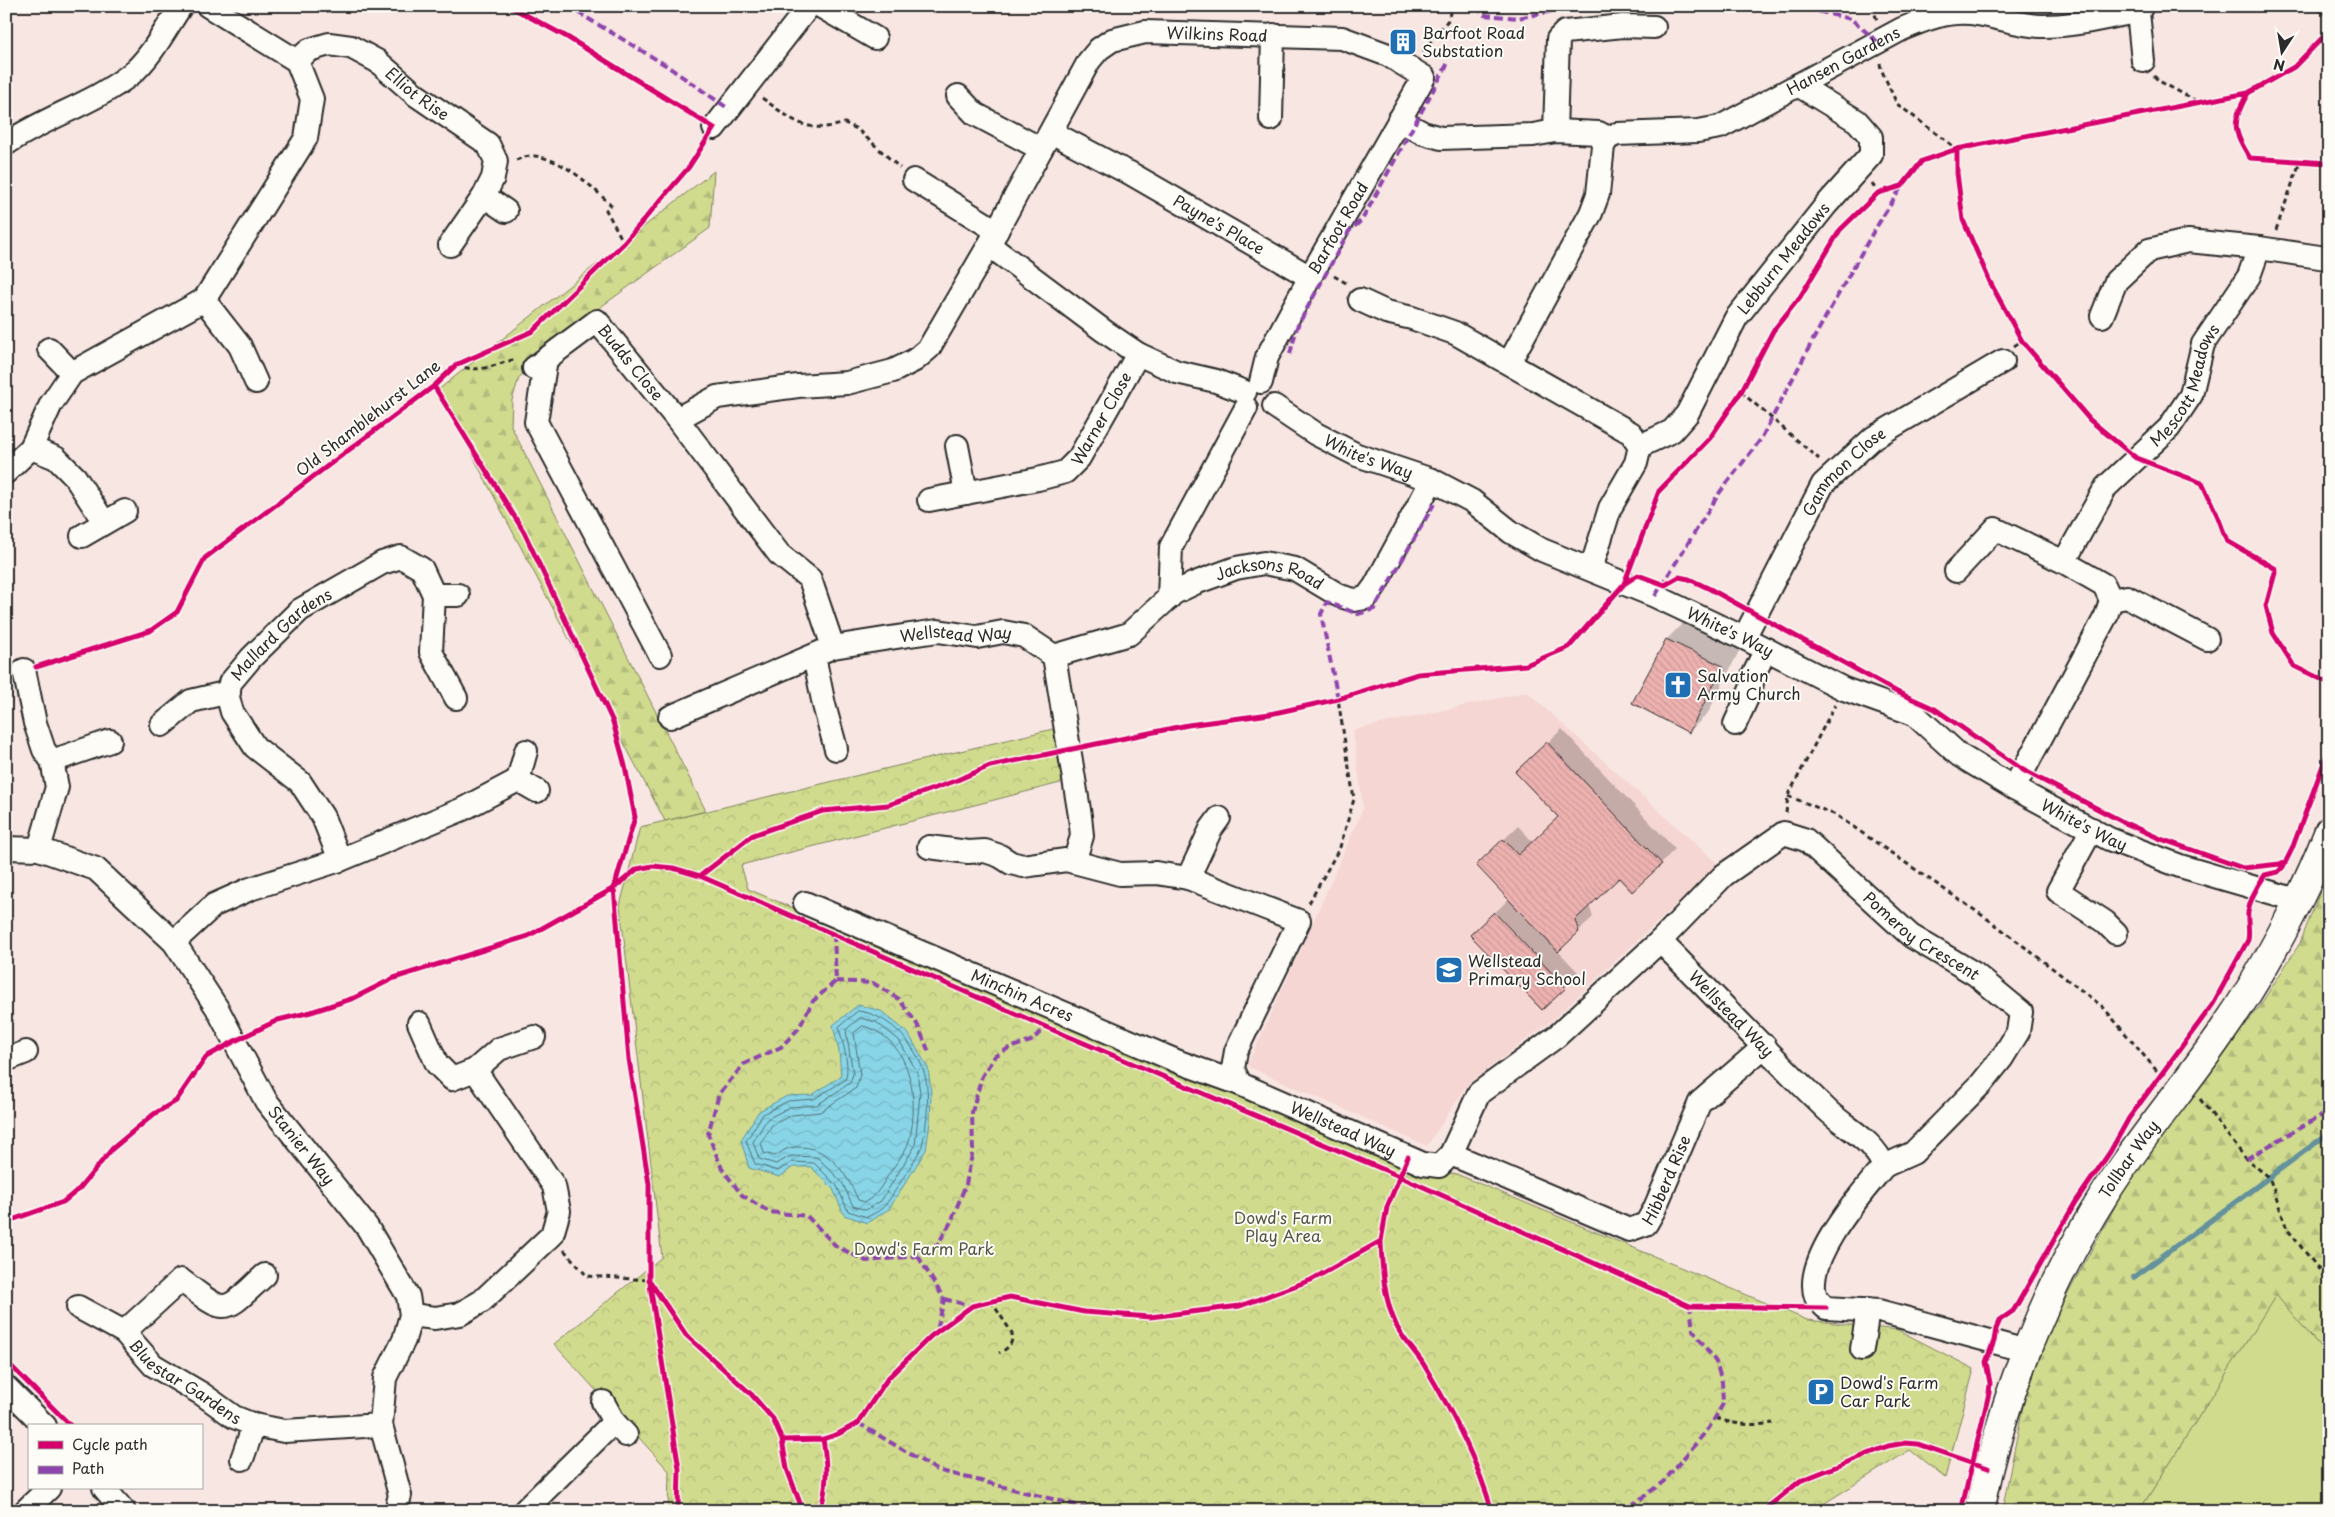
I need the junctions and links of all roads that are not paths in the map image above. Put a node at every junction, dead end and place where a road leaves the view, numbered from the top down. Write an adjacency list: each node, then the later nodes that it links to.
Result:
1 (181, 6): 18 (street)
2 (208, 6): 9 (street)
3 (809, 6): 16 (street)
4 (820, 6): 8 (street)
5 (2140, 9): 10 (street); 12 (street, Hansen Gardens)
6 (1654, 26): 17 (street)
7 (1273, 35): 11 (street, Wilkins Road); 14 (street); 20 (street, Wilkins Road)
8 (875, 38)
9 (297, 61): 22 (street, Elliot Rise); 29 (street)
10 (2143, 61)
11 (1417, 72): 15 (street, Barfoot Road)
12 (1798, 85): 19 (street, Hansen Gardens); 41 (street, Lebburn Meadows)
13 (958, 96): 20 (street)
14 (1271, 119)
15 (1399, 120): 17 (street, Hansen Gardens); 28 (street, Barfoot Road)
16 (714, 128)
17 (1556, 131): 19 (street, Hansen Gardens)
18 (9, 136)
19 (1608, 138): 35 (street)
20 (1046, 140): 24 (street, Wilkins Road); 28 (street, Payne's Place)
21 (914, 180): 24 (street, White's Way)
22 (484, 196): 23 (street); 25 (street)
23 (506, 211)
24 (993, 238): 33 (street, White's Way); 39 (street)
25 (450, 245)
26 (2264, 249): 27 (street); 31 (street); 50 (street, Mescott Meadows)
27 (2326, 258)
28 (1312, 272): 38 (street, Barfoot Road)
29 (204, 300): 36 (street); 37 (street)
30 (1360, 300): 35 (street)
31 (2102, 316)
32 (48, 349): 36 (street)
33 (1138, 354): 38 (street, White's Way); 45 (street, Warner Close)
34 (2003, 361): 57 (street, Gammon Close)
35 (1509, 363): 41 (street)
36 (72, 373): 42 (street)
37 (256, 382)
38 (1250, 394): 44 (street, White's Way); 55 (street, Barfoot Road)
39 (676, 418): 60 (street); 61 (street, Budds Close)
40 (958, 446): 45 (street)
41 (1640, 446): 51 (street)
42 (31, 448): 43 (street); 48 (street)
43 (6, 472)
44 (1432, 480): 51 (street, White's Way); 55 (street, Jacksons Road)
45 (966, 493): 46 (street, Warner Close)
46 (929, 500)
47 (125, 511): 48 (street)
48 (104, 522): 49 (street)
49 (82, 536)
50 (2064, 562): 52 (street); 56 (street)
51 (1590, 569): 57 (street, White's Way)
52 (1956, 571)
53 (434, 595): 54 (street); 64 (street, Mallard Gardens); 65 (street, Mallard Gardens)
54 (458, 595)
55 (1168, 598): 62 (street, Jacksons Road)
56 (2111, 600): 58 (street); 73 (street)
57 (1744, 638): 59 (street, White's Way)
58 (2207, 639)
59 (1766, 649): 67 (street); 73 (street, White's Way)
60 (824, 651): 62 (street, Wellstead Way); 66 (street, Wellstead Way); 70 (street)
61 (660, 655)
62 (1054, 656): 81 (street)
63 (22, 671): 72 (street)
64 (229, 692): 68 (street); 80 (street, Mallard Gardens)
65 (456, 698)
66 (670, 717)
67 (1735, 724)
68 (162, 725)
69 (110, 741): 72 (street)
70 (836, 749)
71 (526, 751): 80 (street)
72 (48, 755): 79 (street)
73 (2014, 788): 75 (street, White's Way)
74 (1218, 818): 82 (street)
75 (2092, 829): 83 (street, White's Way); 85 (street)
76 (2329, 830): 83 (main road, Tollbar Way)
77 (929, 847): 81 (street)
78 (6, 848): 79 (street, Stanier Way)
79 (40, 849): 87 (street, Stanier Way)
80 (340, 860): 87 (street)
81 (1074, 862): 82 (street)
82 (1188, 878): 92 (street)
83 (2297, 900): 101 (main road, Tollbar Way)
84 (805, 903): 92 (street, Minchin Acres)
85 (2116, 933)
86 (1660, 941): 90 (street, Wellstead Way); 93 (street); 94 (street, Pomeroy Crescent)
87 (174, 942): 98 (street, Stanier Way)
88 (419, 1023): 91 (street)
89 (534, 1036): 91 (street)
90 (1765, 1046): 93 (street, Hibberd Rise); 94 (street, Wellstead Way)
91 (476, 1070): 98 (street)
92 (1240, 1084): 93 (street, Wellstead Way)
93 (1451, 1154)
94 (1884, 1166): 97 (street)
95 (265, 1274): 99 (street, Bluestar Gardens)
96 (78, 1306): 99 (street, Bluestar Gardens)
97 (1868, 1310): 100 (street); 101 (street)
98 (411, 1315): 106 (street, Stanier Way)
99 (124, 1332): 105 (street, Bluestar Gardens)
100 (1862, 1349)
101 (2027, 1350): 114 (main road, Tollbar Way)
102 (6, 1387): 104 (street)
103 (603, 1402): 113 (street)
104 (44, 1424)
105 (254, 1425): 106 (street, Bluestar Gardens); 107 (street, Bluestar Gardens)
106 (380, 1425): 112 (street, Stanier Way)
107 (242, 1459)
108 (47, 1490): 110 (street)
109 (106, 1490): 111 (street)
110 (25, 1511)
111 (124, 1511)
112 (396, 1511)
113 (524, 1511)
114 (1980, 1511)

